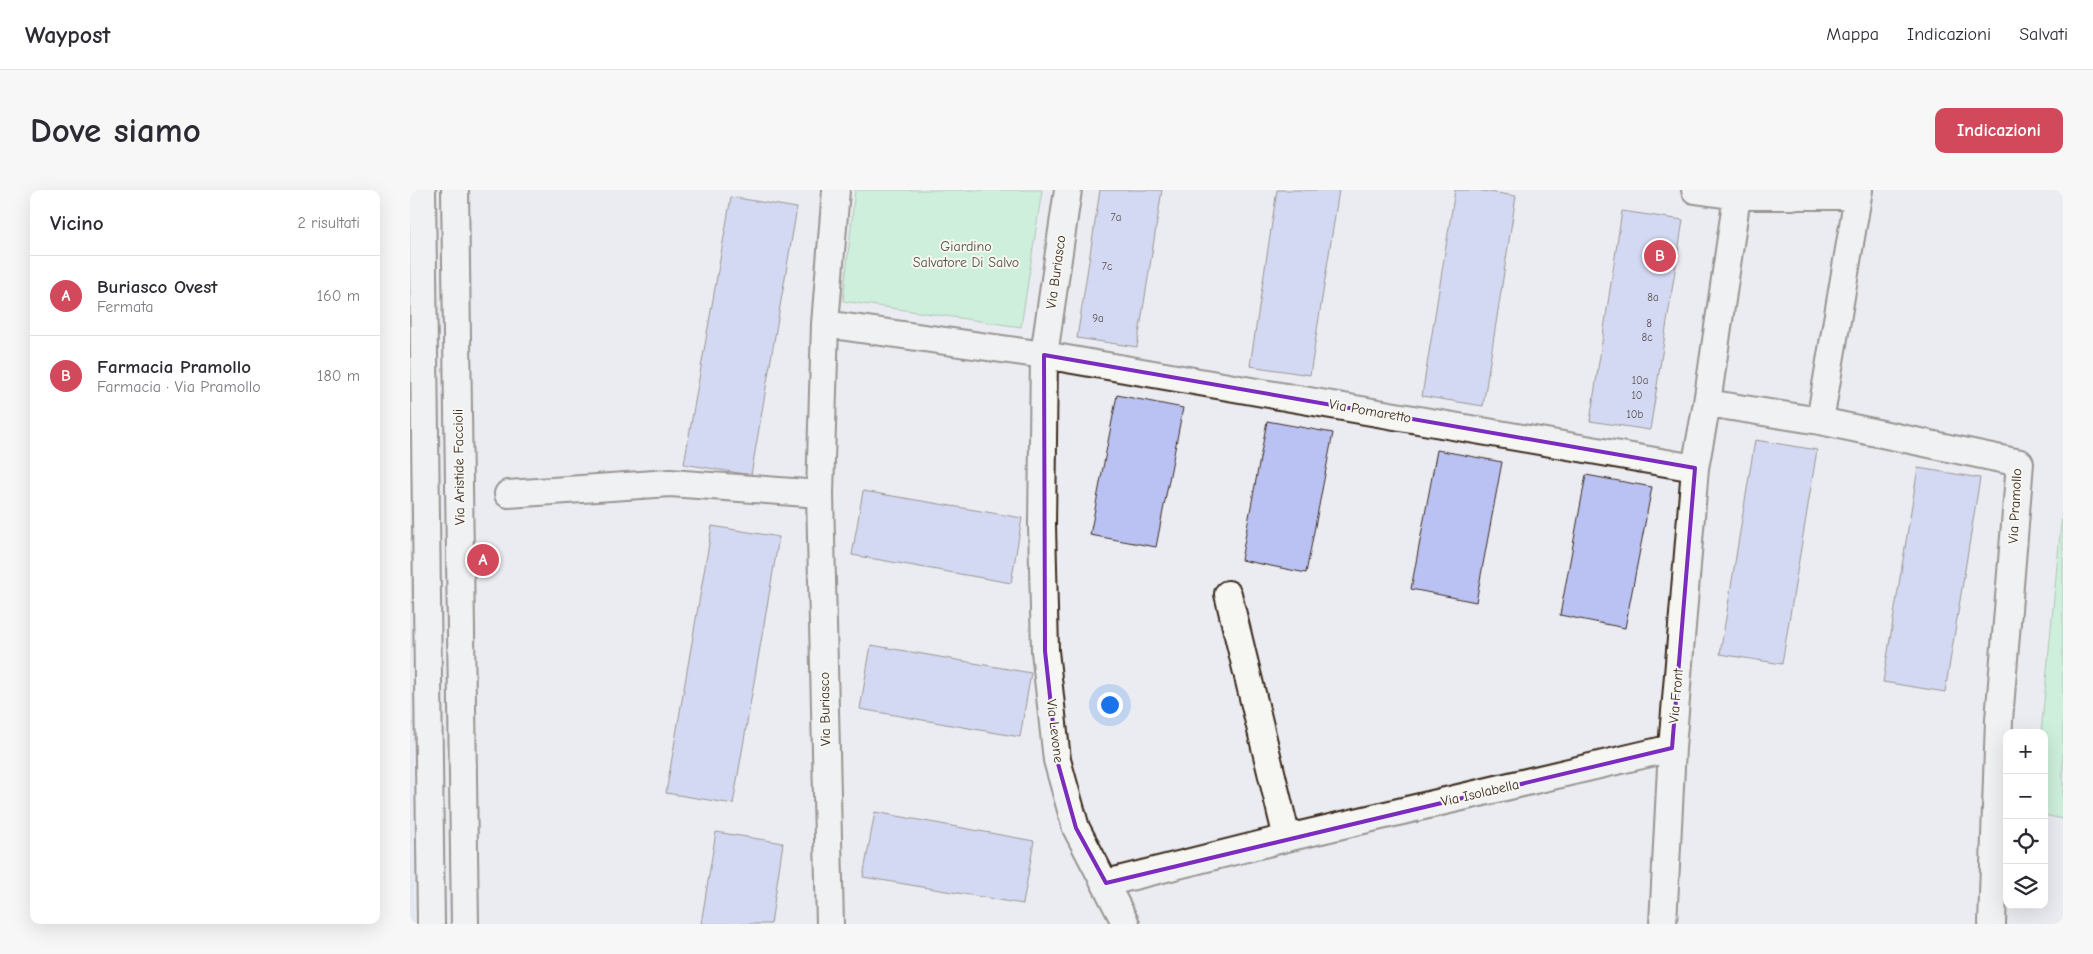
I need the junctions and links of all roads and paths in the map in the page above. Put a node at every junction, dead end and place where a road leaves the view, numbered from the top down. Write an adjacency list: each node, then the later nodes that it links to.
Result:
1 (422, 190): 20 (street)
2 (455, 190): 21 (street, Via Aristide Faccioli)
3 (836, 190): 8 (street, Via Buriasco)
4 (1068, 190): 9 (street, Via Buriasco)
5 (1695, 190): 7 (street)
6 (1858, 193): 7 (street); 11 (street)
7 (1737, 196): 10 (street)
8 (825, 324): 9 (street); 14 (street, Via Buriasco)
9 (1044, 355): 12 (street, Via Pomaretto); 15 (street, Via Buriasco)
10 (1706, 404): 11 (street, Via Pramollo); 12 (street)
11 (1820, 421): 25 (street, Via Pramollo)
12 (1695, 468): 17 (street, Via Front)
13 (508, 494): 14 (street)
14 (820, 494): 22 (street, Via Buriasco)
15 (1042, 524): 19 (street, Via Levone)
16 (1228, 594): 18 (street)
17 (1672, 748): 18 (street, Via Isolabella); 24 (street, Via Front)
18 (1287, 838): 19 (street, Via Isolabella)
19 (1106, 883): 23 (street, Via Levone)
20 (431, 924)
21 (464, 924)
22 (830, 924)
23 (1126, 924)
24 (1663, 924)
25 (1992, 924)

